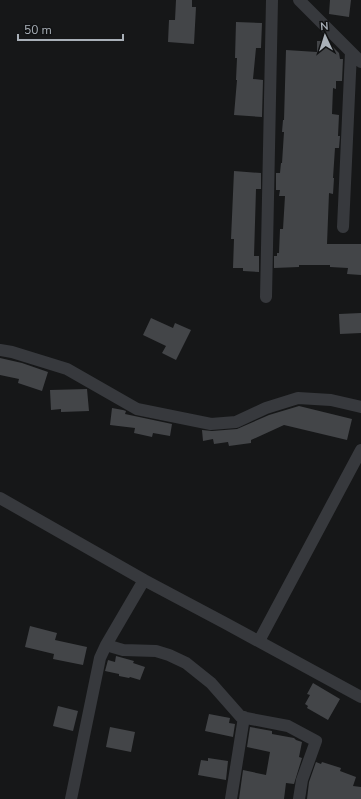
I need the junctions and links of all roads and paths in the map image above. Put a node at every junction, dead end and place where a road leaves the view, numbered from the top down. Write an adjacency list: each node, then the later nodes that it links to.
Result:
1 (272, 0): 6 (street)
2 (299, 0): 3 (street)
3 (351, 52): 4 (street); 5 (street)
4 (361, 62)
5 (343, 227)
6 (266, 296)
7 (0, 350): 8 (street)
8 (361, 407)
9 (361, 450): 12 (street)
10 (0, 498): 11 (street)
11 (144, 580): 12 (street); 13 (street)
12 (259, 641): 14 (street)
13 (106, 646): 15 (street); 16 (street)
14 (361, 697)
15 (244, 717): 17 (street); 18 (street)
16 (71, 799)
17 (231, 799)
18 (299, 799)

